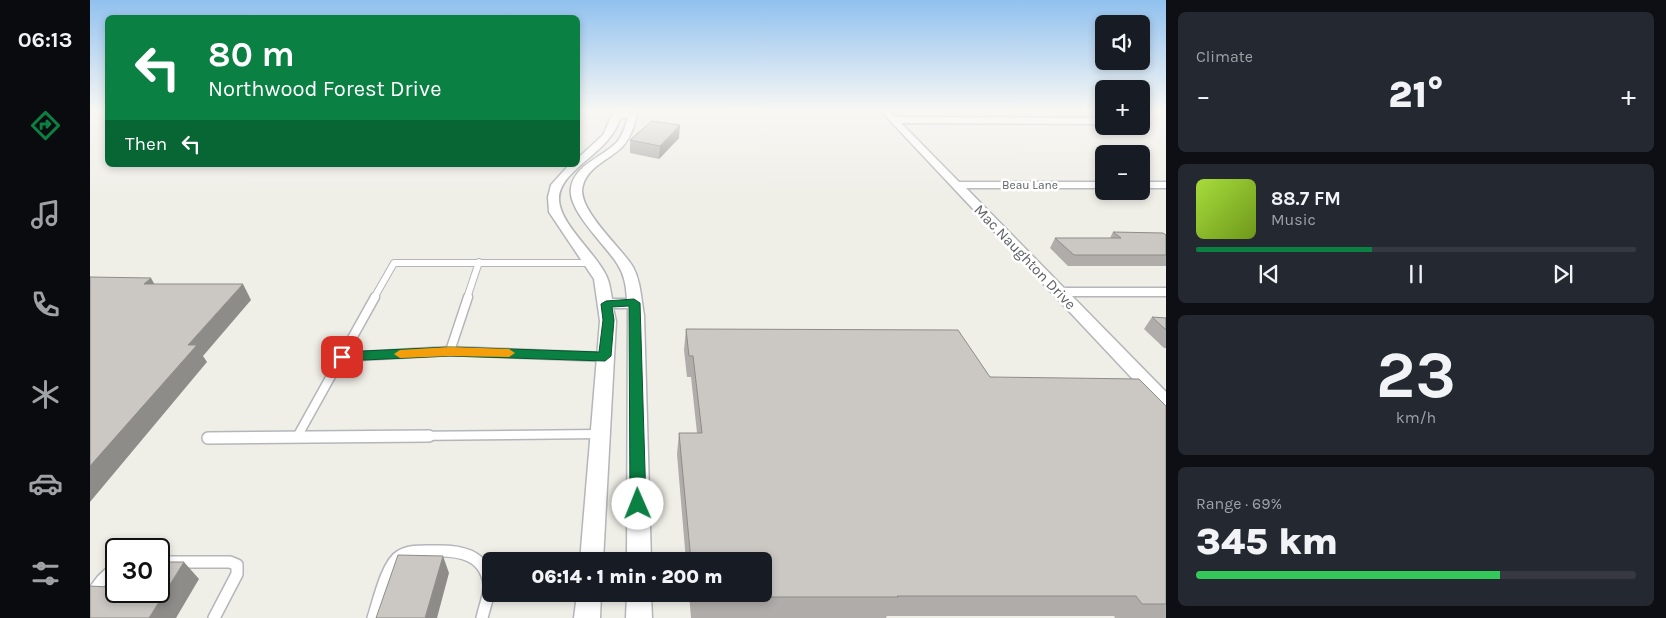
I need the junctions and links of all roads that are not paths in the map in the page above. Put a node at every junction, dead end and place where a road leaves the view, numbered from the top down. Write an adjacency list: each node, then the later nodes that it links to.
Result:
1 (605, 140): 4 (street)
2 (623, 140): 11 (street)
3 (913, 140): 6 (street, Mac Naughton Drive)
4 (580, 161)
5 (572, 167): 10 (street)
6 (955, 185): 7 (street, Beau Lane); 14 (street, Mac Naughton Drive)
7 (1095, 185)
8 (1150, 185): 9 (street)
9 (1166, 185)
10 (554, 190): 11 (street); 13 (street)
11 (576, 190): 16 (street)
12 (479, 262): 13 (lane); 18 (lane); 20 (lane)
13 (591, 263): 17 (street)
14 (1058, 292): 15 (street); 21 (street, Mac Naughton Drive)
15 (1166, 292)
16 (634, 303): 17 (street); 26 (street)
17 (606, 304): 19 (street)
18 (450, 351): 19 (lane); 20 (lane)
19 (605, 356): 22 (street)
20 (342, 357): 24 (lane)
21 (1166, 403)
22 (599, 434): 24 (lane); 25 (street)
23 (208, 438): 24 (lane)
24 (297, 438)
25 (592, 552)
26 (638, 552)
27 (170, 562): 32 (lane)
28 (105, 577): 29 (lane)
29 (90, 596)
30 (588, 602): 35 (street)
31 (639, 602): 36 (street)
32 (214, 618)
33 (373, 618): 34 (lane)
34 (482, 618)
35 (587, 618)
36 (639, 618)

